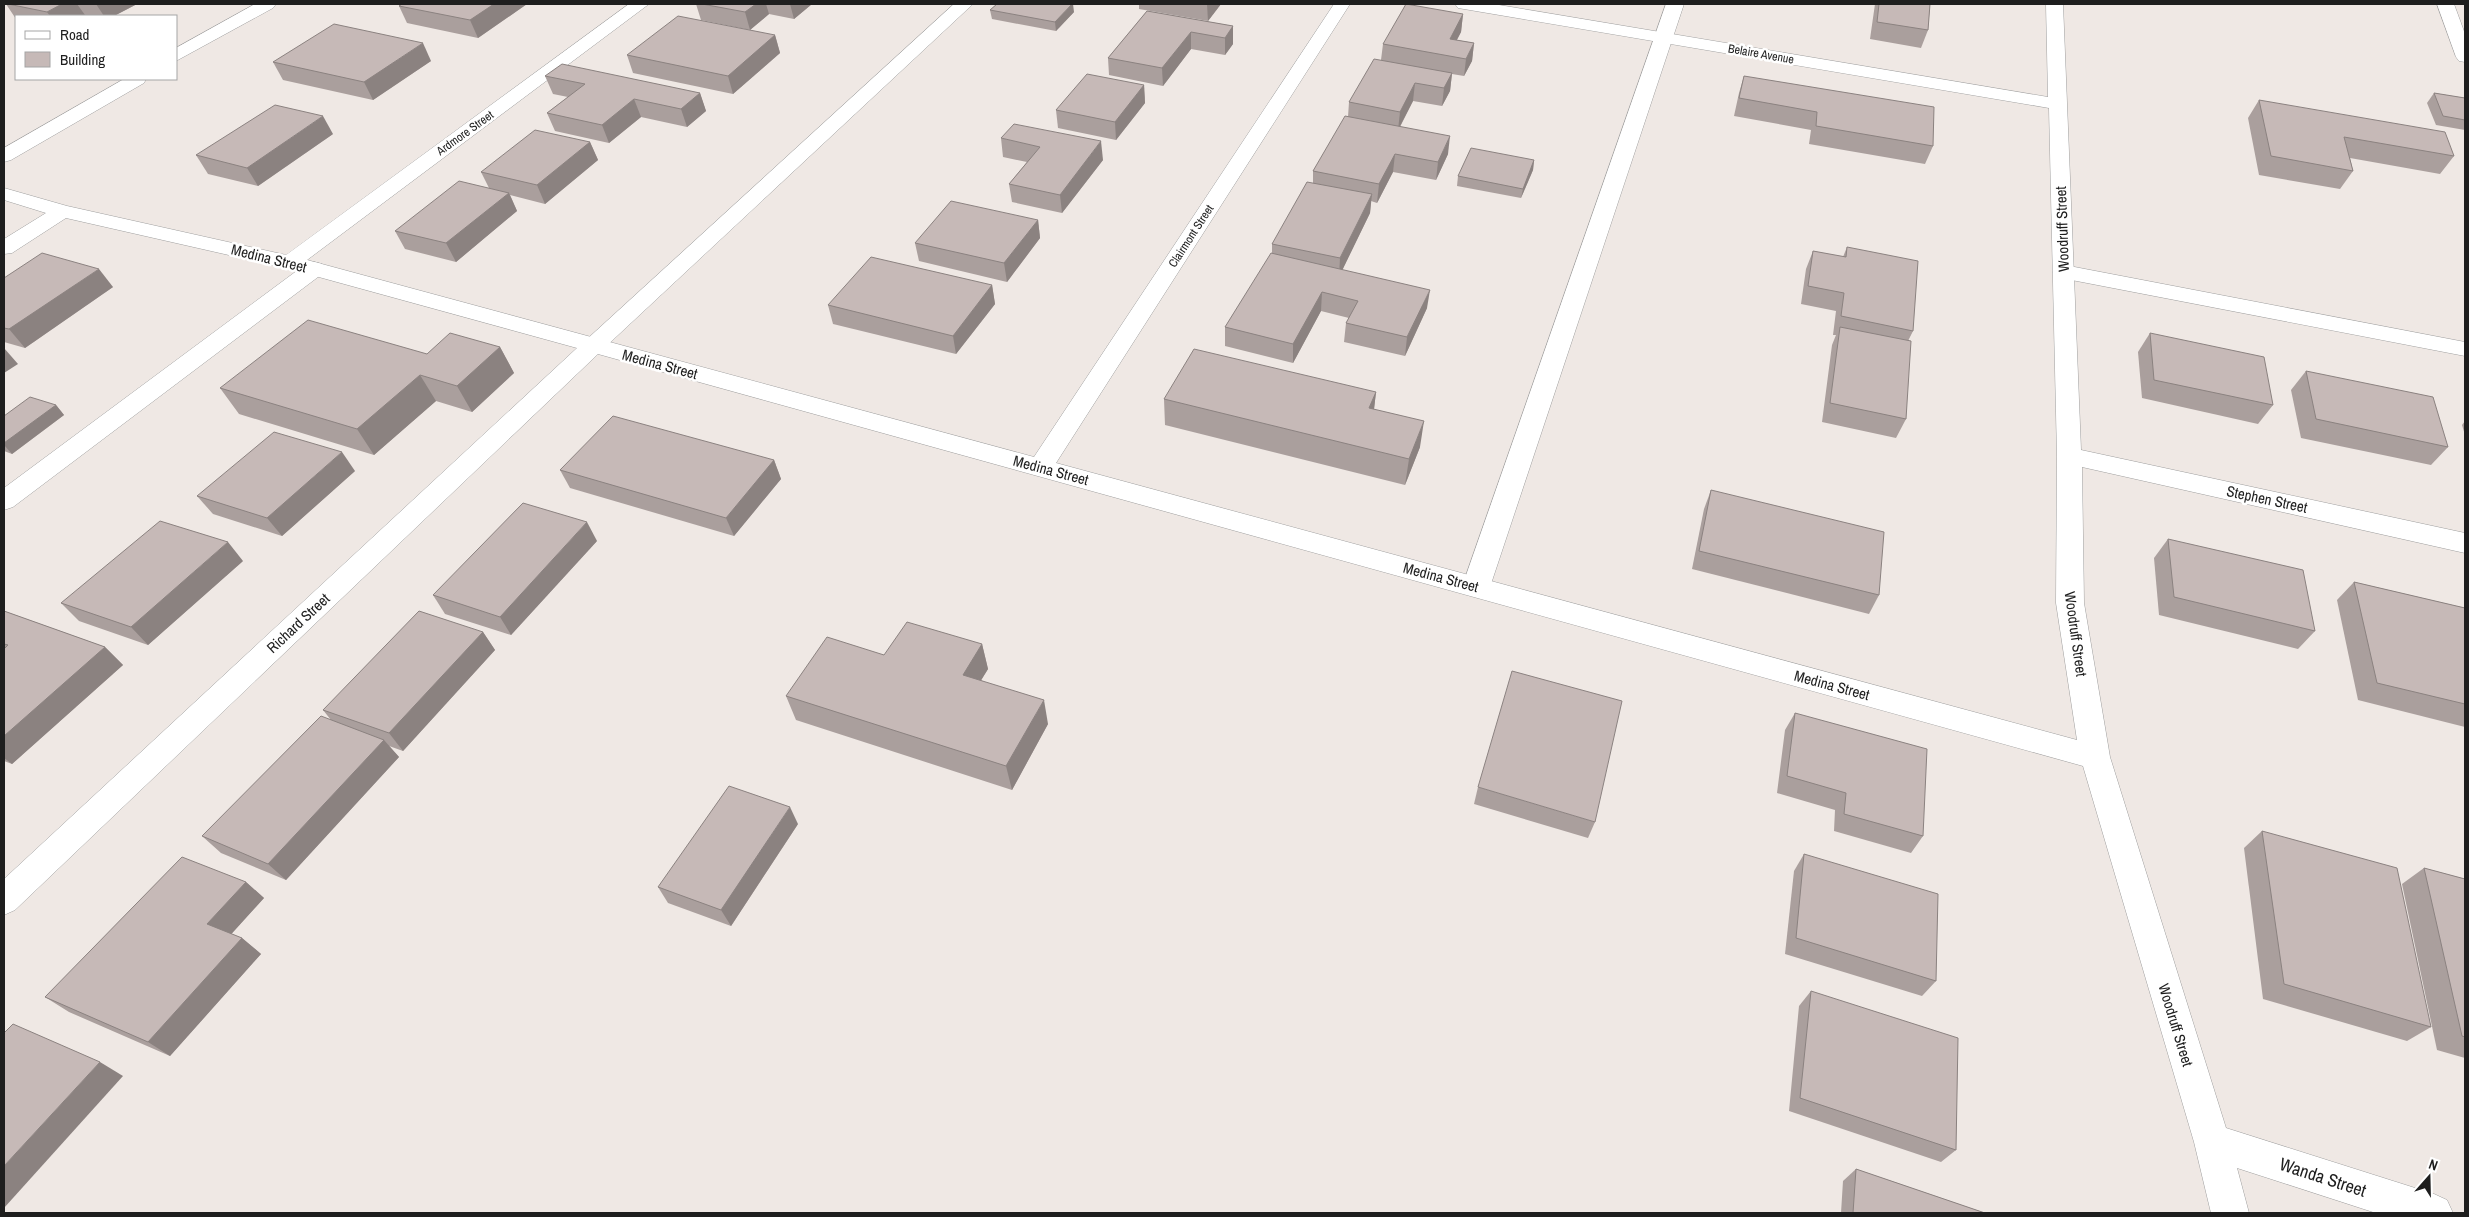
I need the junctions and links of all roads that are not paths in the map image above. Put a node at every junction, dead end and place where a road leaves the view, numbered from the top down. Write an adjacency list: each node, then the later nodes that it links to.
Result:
1 (267, 4): 10 (street)
2 (640, 4): 18 (street, Ardmore Street)
3 (964, 4): 20 (street, Richard Street)
4 (1342, 4): 23 (street, Clairmont Street)
5 (1464, 4): 9 (street, Belaire Avenue)
6 (1676, 4): 9 (street)
7 (2054, 4): 13 (street, Woodruff Street)
8 (2445, 4): 11 (street)
9 (1664, 38): 13 (street, Belaire Avenue); 26 (street)
10 (178, 55)
11 (2465, 57)
12 (135, 80): 14 (street)
13 (2058, 104): 19 (street, Woodruff Street)
14 (4, 156)
15 (4, 194): 16 (street, Medina Street)
16 (63, 211): 17 (street); 18 (street, Medina Street)
17 (4, 248)
18 (302, 265): 20 (street, Medina Street); 24 (street, Ardmore Street)
19 (2064, 272): 21 (street); 22 (street, Woodruff Street)
20 (593, 346): 23 (street, Medina Street); 28 (street, Richard Street)
21 (2465, 349)
22 (2069, 456): 25 (street, Stephen Street); 27 (street, Woodruff Street)
23 (1040, 468): 26 (street, Medina Street)
24 (4, 501)
25 (2465, 542)
26 (1476, 587): 27 (street, Medina Street)
27 (2095, 757): 29 (street, Woodruff Street)
28 (4, 900)
29 (2212, 1142): 30 (street, Woodruff Street); 31 (street, Wanda Street)
30 (2230, 1213)
31 (2434, 1213)

